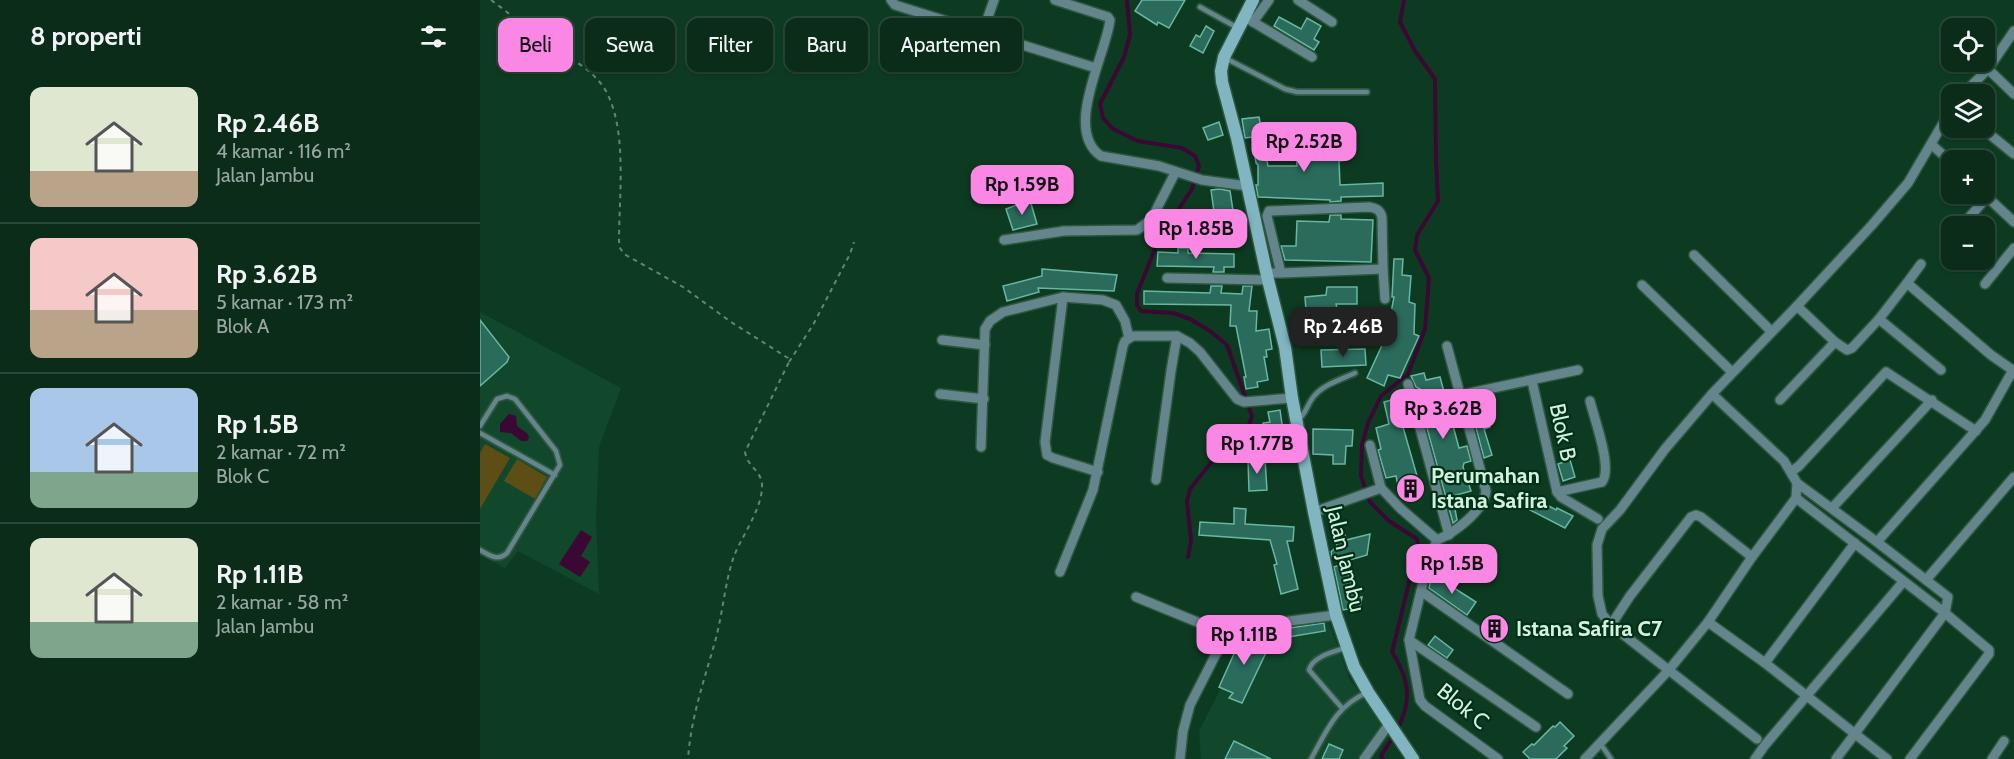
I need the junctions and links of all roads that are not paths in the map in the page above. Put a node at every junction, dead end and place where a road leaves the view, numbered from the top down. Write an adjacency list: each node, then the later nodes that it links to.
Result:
1 (891, 0): 8 (street)
2 (994, 0): 9 (street)
3 (1055, 0): 18 (street)
4 (1253, 0): 10 (street, Jalan Jambu)
5 (1269, 0): 10 (street)
6 (1298, 0): 11 (street)
7 (1200, 7): 12 (lane)
8 (939, 18)
9 (988, 18)
10 (1248, 19): 12 (street, Jalan Jambu); 16 (street)
11 (1332, 22)
12 (1238, 28): 15 (street, Jalan Jambu)
13 (2014, 31): 17 (street)
14 (1022, 44): 18 (street)
15 (1224, 57): 22 (lane); 30 (street, Jalan Jambu)
16 (1312, 57)
17 (1995, 59)
18 (1096, 68): 29 (street)
19 (1985, 72): 21 (street)
20 (1991, 72): 23 (street)
21 (1974, 84)
22 (1367, 92)
23 (2014, 94)
24 (1941, 127): 26 (street)
25 (1994, 138): 28 (street)
26 (1931, 144): 27 (street); 48 (street)
27 (1941, 153)
28 (2014, 154)
29 (1176, 173): 30 (street); 35 (street)
30 (1247, 186): 41 (street, Jalan Jambu)
31 (1979, 204): 33 (street)
32 (1995, 204): 34 (street)
33 (1970, 216)
34 (2014, 222)
35 (1004, 240)
36 (2014, 248): 44 (street)
37 (1694, 255): 50 (street)
38 (1921, 264): 43 (street)
39 (1383, 269): 40 (street); 40 (street); 47 (street)
40 (1281, 273): 41 (street)
41 (1267, 277): 42 (street); 67 (street, Jalan Jambu)
42 (1167, 278)
43 (1907, 283): 49 (street); 59 (street)
44 (1985, 284)
45 (1642, 285): 60 (street)
46 (1063, 297): 52 (street); 55 (street); 79 (street)
47 (1385, 299)
48 (1797, 306): 50 (street); 54 (street)
49 (1879, 319): 54 (street); 58 (street)
50 (1771, 331): 60 (street)
51 (1178, 336): 52 (street); 67 (street); 82 (street)
52 (1129, 338): 79 (street)
53 (942, 340): 55 (street)
54 (1835, 342): 69 (street)
55 (985, 345): 68 (street)
56 (1447, 346): 66 (street)
57 (1578, 370): 62 (street, Blok B)
58 (1941, 370)
59 (2014, 370): 74 (street)
60 (1732, 372): 65 (street)
61 (1355, 373): 72 (lane)
62 (1532, 381): 66 (street, Blok B); 85 (street, Blok B)
63 (1408, 384): 90 (street)
64 (940, 393): 68 (street)
65 (1712, 394): 78 (street); 104 (street)
66 (1460, 396): 90 (street)
67 (1292, 398): 72 (street, Jalan Jambu)
68 (984, 399): 77 (street)
69 (1780, 399)
70 (1932, 400): 74 (street); 78 (street); 87 (street)
71 (1590, 401): 85 (street, Blok B)
72 (1297, 422): 88 (street, Jalan Jambu)
73 (480, 426): 80 (lane)
74 (1976, 431): 92 (street)
75 (480, 433): 80 (lane)
76 (1370, 445): 84 (street)
77 (981, 447)
78 (1792, 471): 83 (street)
79 (1098, 472): 96 (street)
80 (555, 475): 94 (lane)
81 (2014, 477): 97 (street)
82 (1156, 480)
83 (1797, 483): 86 (street); 87 (street)
84 (1378, 490): 88 (street); 91 (street)
85 (1557, 492): 89 (street, Blok B)
86 (1796, 498): 93 (street); 95 (street)
87 (1832, 508): 92 (street)
88 (1314, 512): 102 (street, Jalan Jambu)
89 (1598, 519)
90 (1449, 535): 91 (street)
91 (1437, 540): 99 (street, Blok C)
92 (1877, 542): 97 (street)
93 (1855, 543): 98 (street); 108 (street)
94 (480, 550)
95 (1752, 556): 103 (street); 104 (street)
96 (1060, 572)
97 (1926, 580): 101 (street)
98 (1903, 582): 101 (street); 112 (street)
99 (1421, 591): 106 (street, Blok C); 111 (street)
100 (1136, 597): 105 (street)
101 (1945, 613): 116 (street); 130 (street)
102 (1336, 615): 105 (street); 107 (street, Jalan Jambu)
103 (1707, 622): 108 (street); 109 (street)
104 (1611, 626): 109 (street)
105 (1229, 635): 120 (street)
106 (1409, 640): 114 (street, Blok C); 124 (street, Blok C)
107 (1347, 648): 110 (street, Jalan Jambu); 113 (lane)
108 (1765, 663): 112 (street)
109 (1668, 671): 117 (street); 119 (street)
110 (1368, 692): 113 (lane); 115 (street, Jalan Jambu)
111 (1568, 694)
112 (1807, 696): 116 (street); 127 (street)
113 (1342, 708): 121 (lane)
114 (1536, 727)
115 (1393, 730): 122 (street); 123 (street, Jalan Jambu)
116 (1855, 735): 128 (street); 129 (street)
117 (1757, 739)
118 (2004, 741): 131 (street)
119 (1599, 743): 125 (street); 126 (lane)
120 (1179, 759)
121 (1311, 759)
122 (1364, 759)
123 (1413, 759)
124 (1498, 759)
125 (1585, 759)
126 (1611, 759)
127 (1755, 759)
128 (1836, 759)
129 (1887, 759)
130 (1910, 759)
131 (1992, 759)

